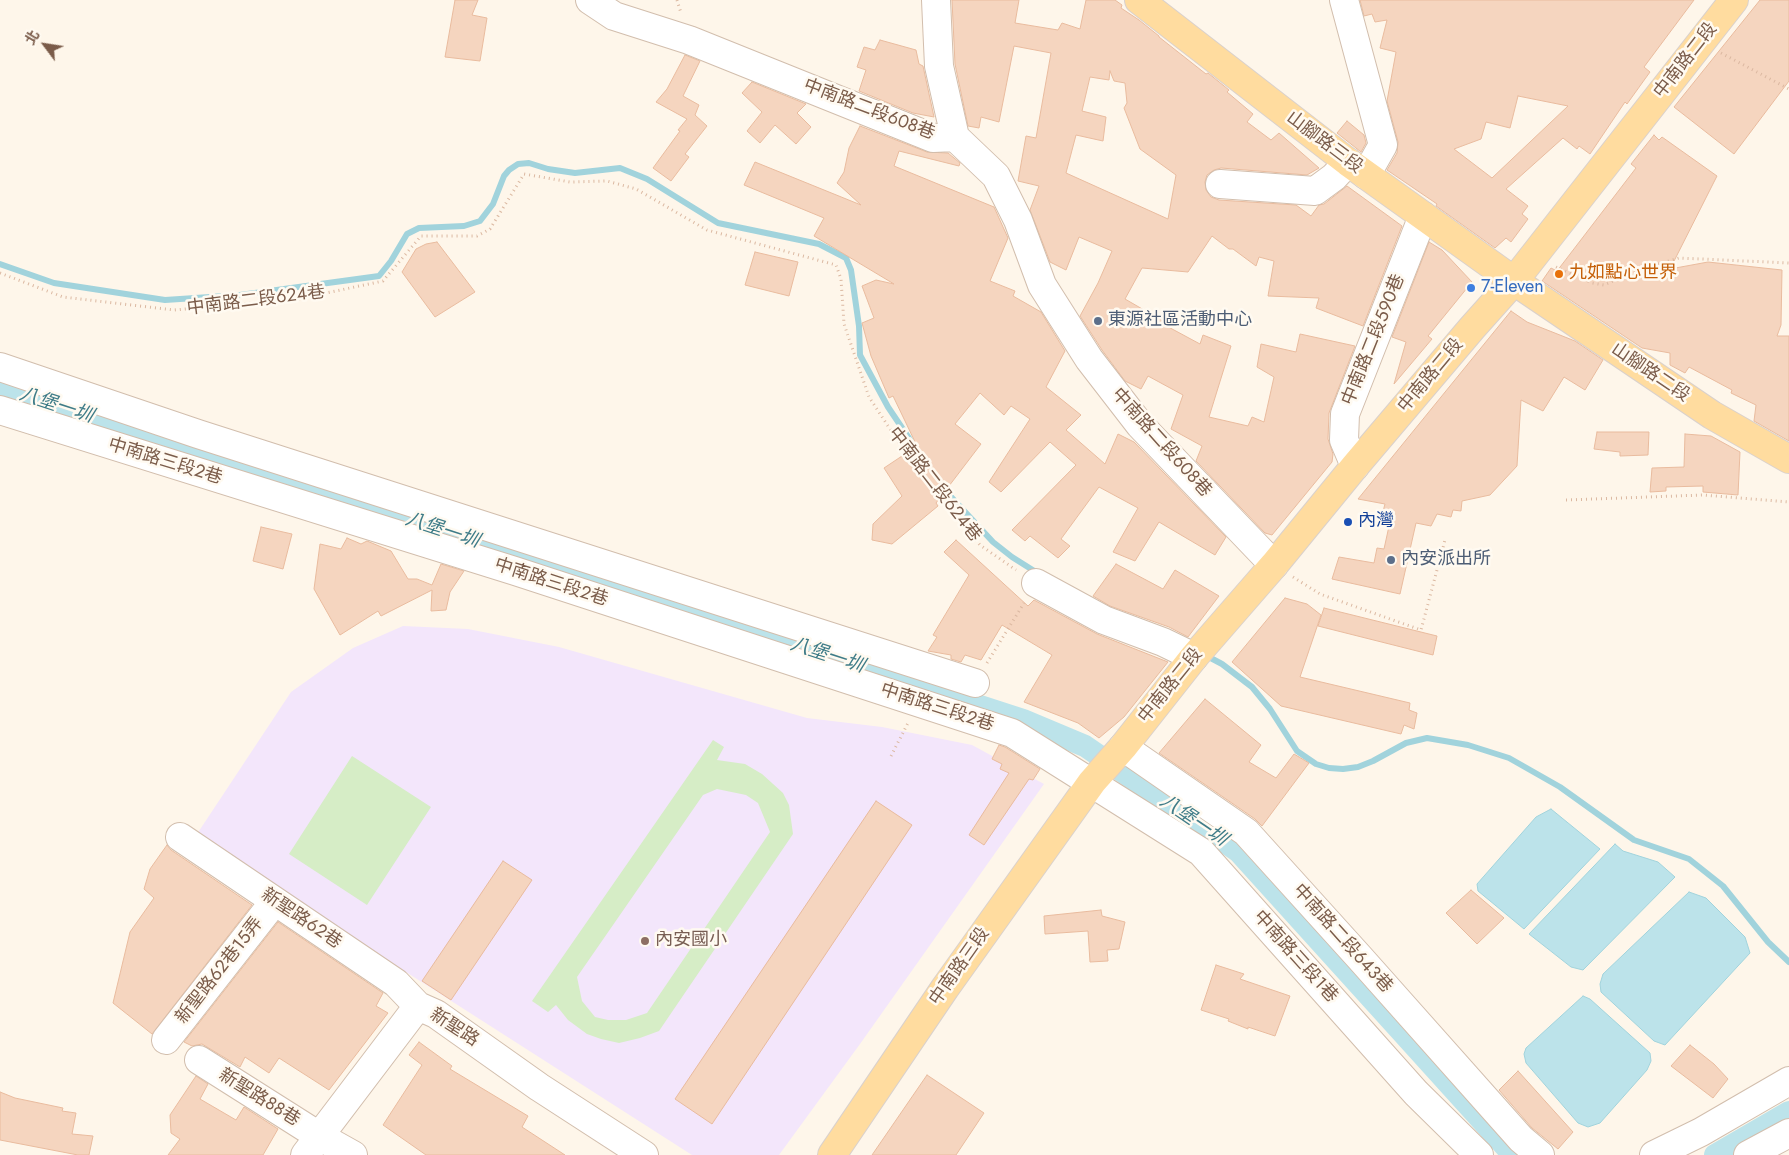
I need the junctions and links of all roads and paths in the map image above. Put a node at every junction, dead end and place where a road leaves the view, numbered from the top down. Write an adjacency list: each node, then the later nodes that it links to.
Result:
1 (590, 0): 8 (street, 中南路二段608巷)
2 (936, 0): 8 (street)
3 (1138, 0): 9 (main road, 山腳路三段)
4 (1344, 0): 9 (street)
5 (1734, 0): 6 (main road, 中南路二段)
6 (1701, 43): 7 (path); 12 (main road, 中南路二段)
7 (1789, 89)
8 (955, 137): 23 (street, 中南路二段608巷)
9 (1357, 168): 10 (street); 11 (main road, 山腳路三段)
10 (1220, 184)
11 (1424, 216): 15 (main road, 山腳路三段); 19 (street, 中南路二段590巷)
12 (1533, 256): 13 (path); 15 (main road, 中南路二段)
13 (1789, 263)
14 (0, 273): 24 (path, 中南路二段624巷)
15 (1514, 281): 18 (main road, 山腳路二段); 19 (main road, 中南路二段)
16 (0, 367): 26 (street)
17 (0, 410): 27 (street, 中南路三段2巷)
18 (1789, 459)
19 (1355, 466): 23 (main road, 中南路二段)
20 (1566, 500): 21 (path)
21 (1789, 502)
22 (1445, 540): 23 (path)
23 (1274, 565): 25 (main road, 中南路二段)
24 (1036, 583): 25 (street); 26 (path)
25 (1194, 657): 28 (main road, 中南路二段)
26 (975, 683)
27 (919, 702): 29 (path); 30 (street, 中南路三段2巷)
28 (1123, 747): 30 (main road, 中南路二段); 43 (street, 中南路二段643巷)
29 (891, 756)
30 (1092, 782): 41 (main road, 中南路三段); 42 (street, 中南路三段1巷)
31 (180, 837): 32 (street, 新聖路62巷)
32 (274, 902): 33 (street, 新聖路62巷); 34 (street, 新聖路62巷15弄)
33 (418, 1006): 38 (street, 新聖路); 40 (street, 新聖路)
34 (166, 1040)
35 (199, 1060): 38 (street, 新聖路88巷)
36 (1789, 1081): 44 (street)
37 (1789, 1133): 45 (street)
38 (312, 1146): 39 (street, 新聖路88巷)
39 (353, 1155)
40 (644, 1155)
41 (832, 1155)
42 (1479, 1155)
43 (1540, 1155)
44 (1654, 1155)
45 (1748, 1155)

